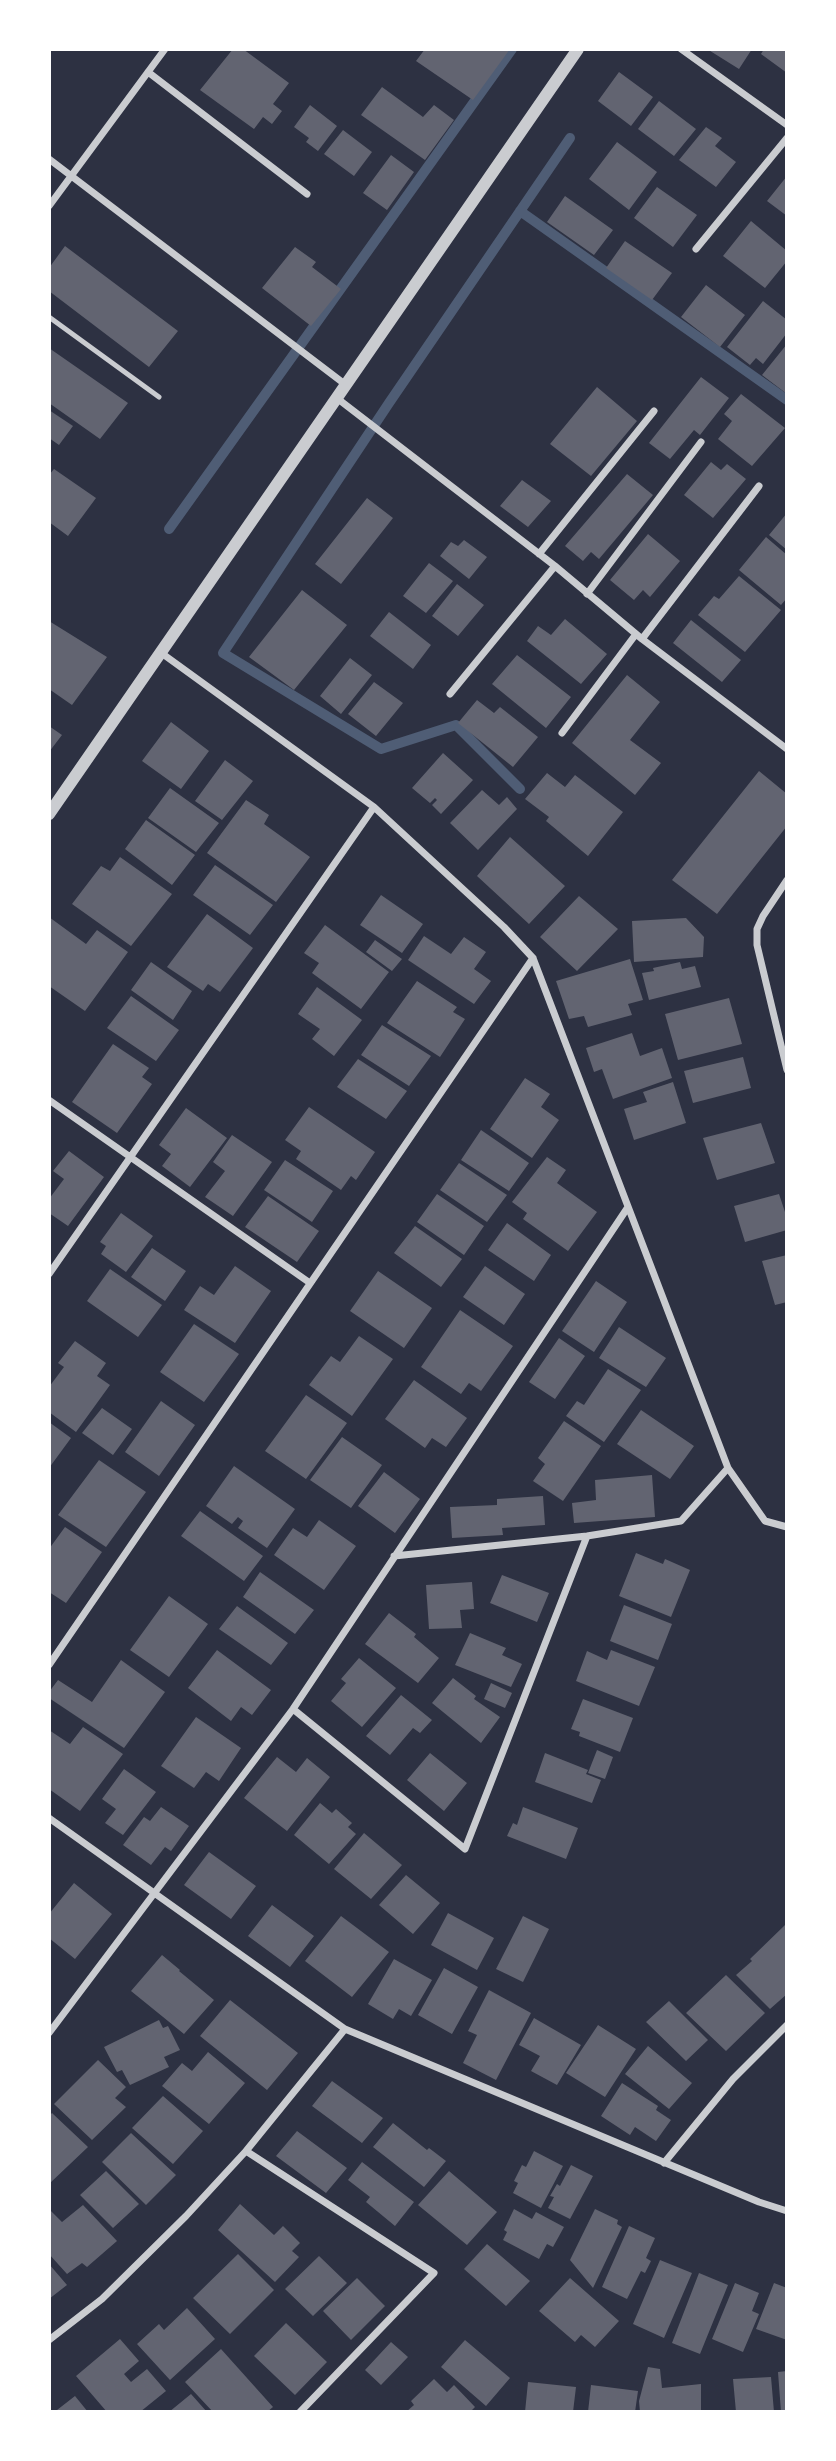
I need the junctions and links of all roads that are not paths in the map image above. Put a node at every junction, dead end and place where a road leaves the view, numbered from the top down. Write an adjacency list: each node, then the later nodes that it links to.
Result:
1 (165, 49): 4 (street)
2 (578, 49): 13 (street)
3 (681, 49): 5 (street)
4 (148, 72): 8 (street); 9 (street)
5 (787, 125)
6 (787, 138): 11 (street)
7 (49, 159): 8 (street)
8 (71, 176): 10 (street); 13 (street)
9 (307, 194)
10 (49, 206)
11 (696, 249)
12 (49, 317): 14 (lane)
13 (346, 385): 15 (street)
14 (159, 397)
15 (338, 399): 19 (street); 23 (street)
16 (654, 411): 19 (street)
17 (701, 442): 21 (street)
18 (759, 486): 22 (street)
19 (539, 554): 20 (street)
20 (555, 566): 21 (street); 24 (street)
21 (587, 594): 22 (street)
22 (639, 637): 25 (street); 26 (street)
23 (160, 652): 27 (street); 28 (street)
24 (450, 694)
25 (562, 733)
26 (787, 749)
27 (373, 807): 30 (street); 33 (street)
28 (49, 814)
29 (787, 880): 31 (street)
30 (533, 958): 34 (street); 36 (street)
31 (787, 1070)
32 (49, 1100): 33 (street)
33 (129, 1156): 35 (street); 36 (street)
34 (628, 1207): 37 (street); 40 (street)
35 (49, 1274)
36 (310, 1283): 41 (street)
37 (727, 1468): 38 (street); 39 (street)
38 (787, 1527)
39 (587, 1536): 40 (street); 42 (street)
40 (394, 1556): 42 (street)
41 (49, 1665)
42 (293, 1709): 44 (street)
43 (49, 1818): 44 (street)
44 (153, 1892): 46 (street); 47 (street)
45 (787, 2025): 49 (street)
46 (345, 2029): 48 (street); 49 (street)
47 (49, 2033)
48 (246, 2151): 51 (street); 52 (street)
49 (664, 2163): 50 (street)
50 (787, 2211)
51 (49, 2340)
52 (300, 2412)

